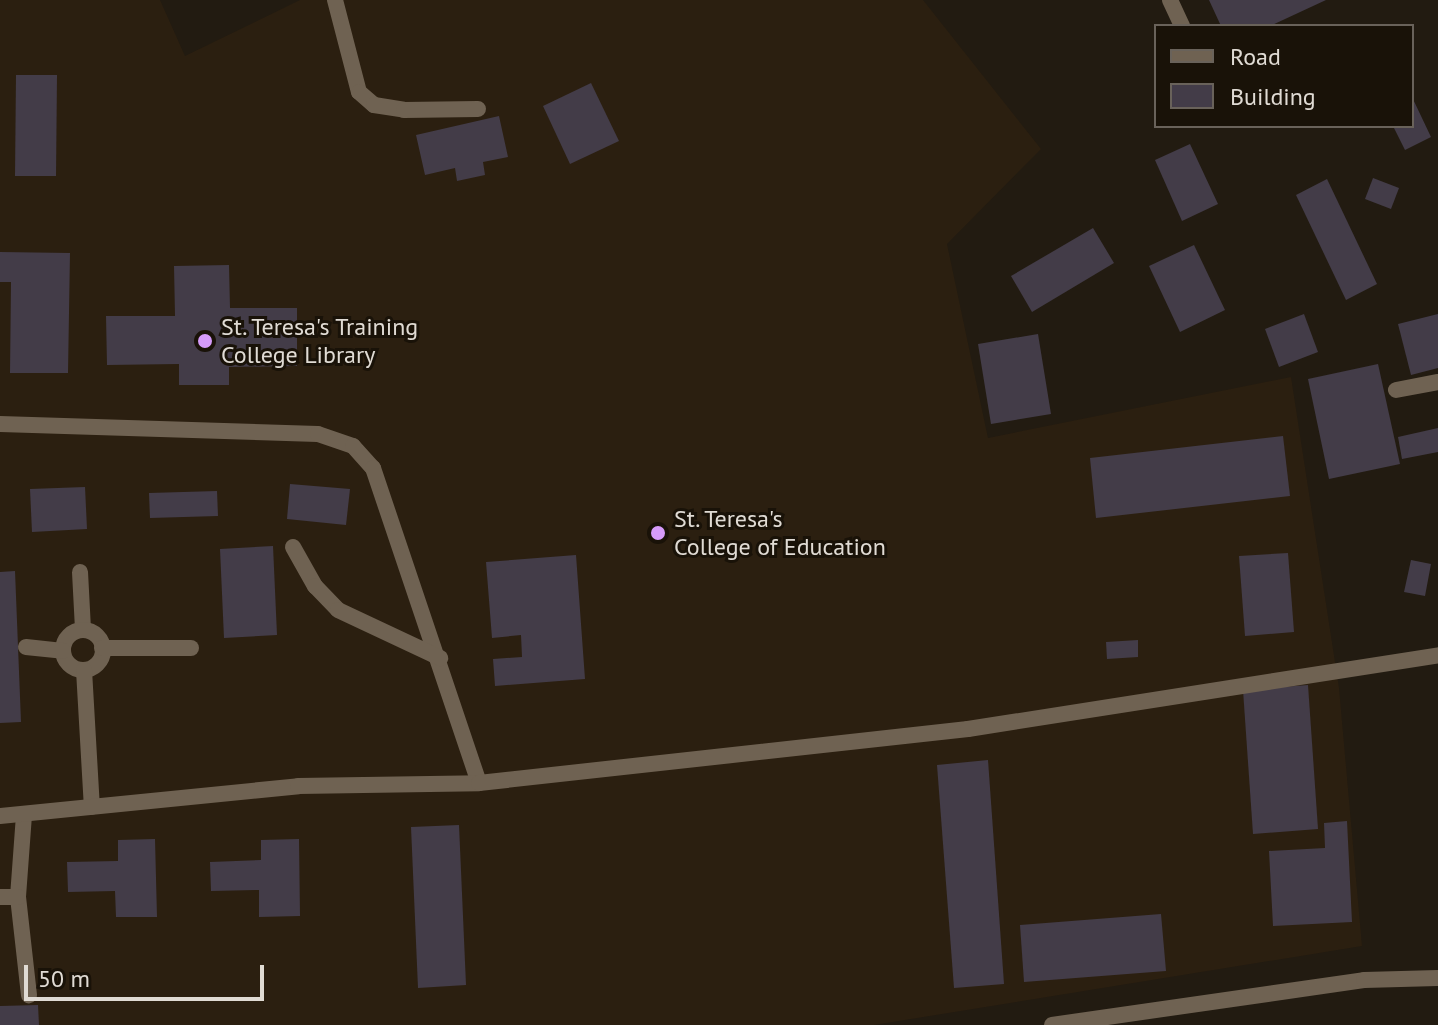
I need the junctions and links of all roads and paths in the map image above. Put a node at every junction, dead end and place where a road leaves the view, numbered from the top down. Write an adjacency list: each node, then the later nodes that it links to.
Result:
1 (335, 0): 4 (street)
2 (1170, 0): 3 (street)
3 (1181, 24)
4 (478, 109)
5 (1438, 382): 6 (street)
6 (1396, 390)
7 (0, 424): 16 (street)
8 (293, 547): 16 (street)
9 (80, 572): 10 (street)
10 (83, 630): 12 (street); 14 (street)
11 (26, 647): 14 (street)
12 (102, 648): 13 (street); 17 (street)
13 (191, 648)
14 (63, 651): 17 (street)
15 (1438, 655): 18 (street)
16 (440, 658): 18 (street)
17 (84, 670): 19 (street)
18 (479, 783): 19 (street)
19 (92, 807): 20 (street)
20 (24, 815): 21 (street); 23 (street)
21 (0, 816)
22 (0, 897): 23 (street)
23 (18, 897): 25 (street)
24 (1438, 978): 26 (street)
25 (29, 995)
26 (1052, 1025)

